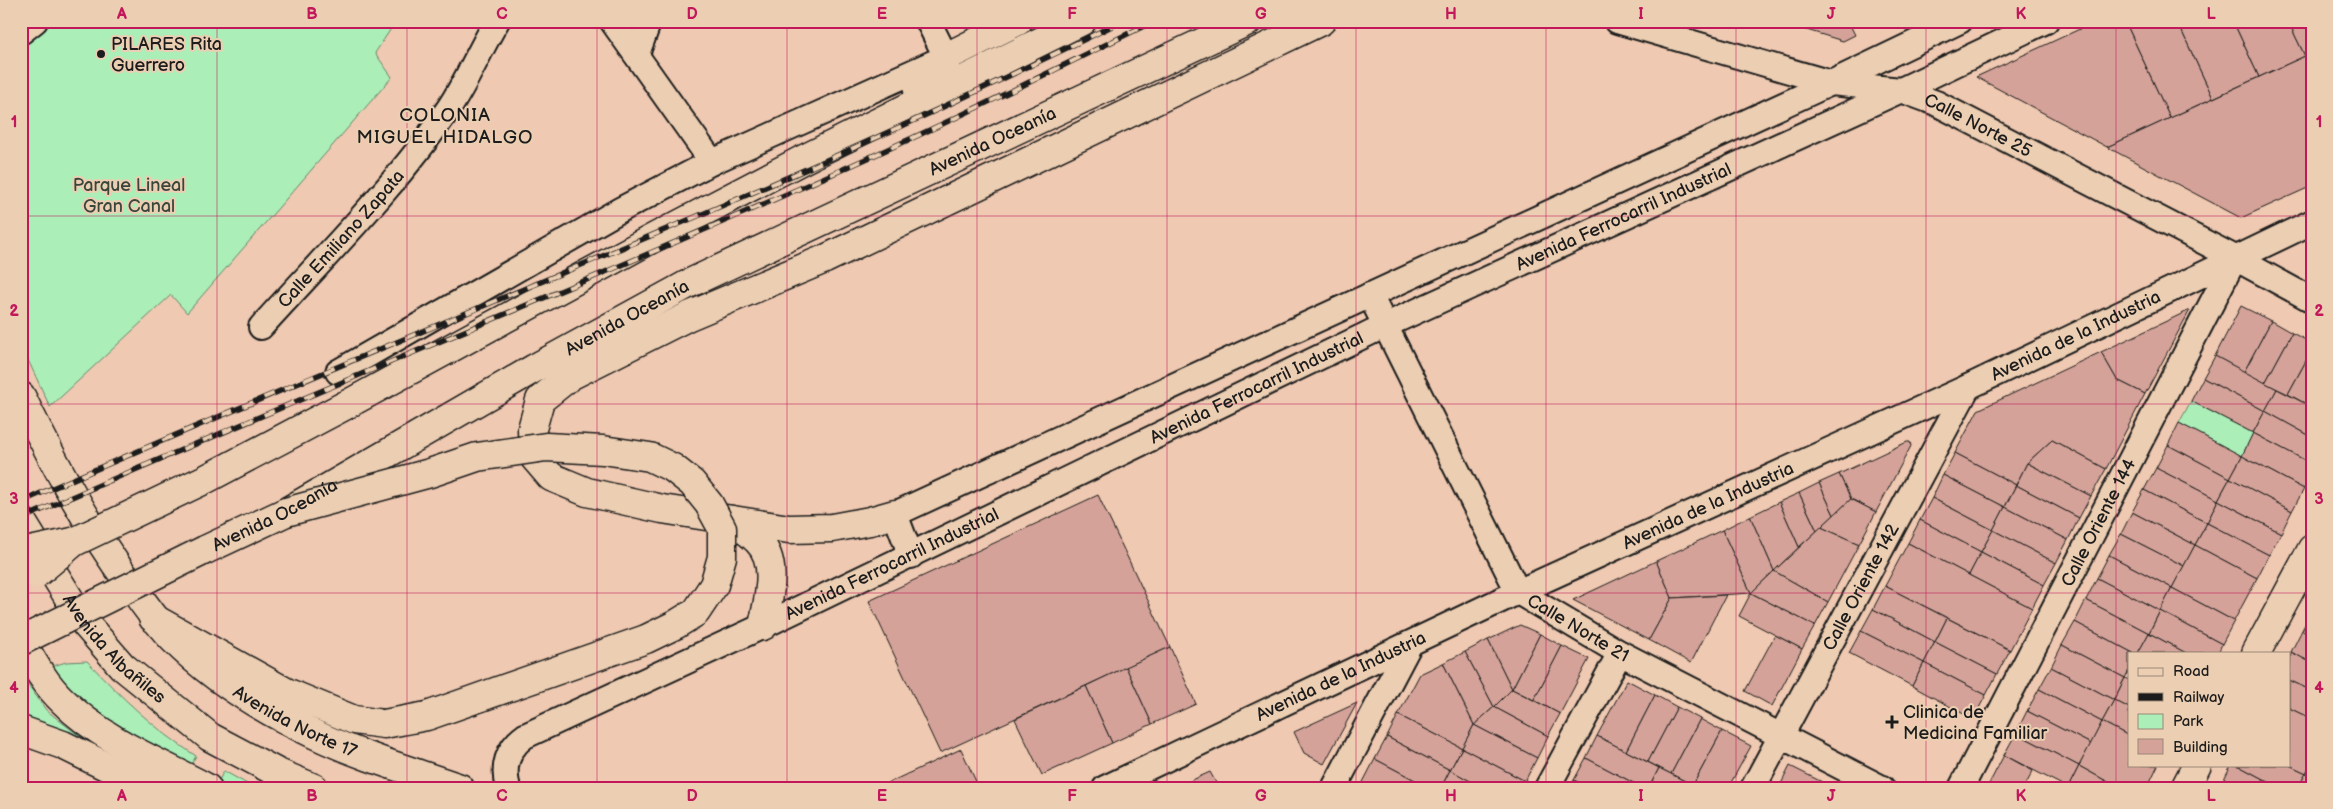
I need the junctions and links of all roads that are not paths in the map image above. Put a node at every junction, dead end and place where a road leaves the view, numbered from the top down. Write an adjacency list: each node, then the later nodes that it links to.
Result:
1 (35, 21): 14 (street)
2 (497, 21): 26 (street, Calle Emiliano Zapata)
3 (612, 21): 15 (street)
4 (649, 21): 15 (street)
5 (928, 21): 16 (street)
6 (1018, 21): 13 (main road)
7 (1082, 21): 19 (main road)
8 (1248, 21): 30 (main road, Avenida Oceanía, bridge)
9 (1321, 21): 33 (main road, Avenida Oceanía)
10 (1617, 21): 17 (street, Calle Norte 25)
11 (1960, 21): 17 (street, Avenida Ferrocarril Industrial)
12 (2046, 21): 18 (street, Avenida Ferrocarril Industrial)
13 (982, 29): 16 (main road)
14 (21, 32)
15 (636, 54): 20 (street)
16 (946, 56): 19 (main road); 20 (street)
17 (1831, 83): 18 (street, Calle Norte 25); 23 (street, Avenida Ferrocarril Industrial)
18 (1901, 90): 22 (street, Calle Norte 25); 25 (street, Avenida Ferrocarril Industrial)
19 (802, 160): 34 (main road, bridge)
20 (712, 162): 27 (street)
21 (2312, 222): 22 (street, Avenida de la Industria)
22 (2235, 258): 24 (street, Calle Norte 25); 28 (street, Avenida de la Industria); 62 (street, Calle Oriente 144)
23 (1370, 295): 25 (street, Calle Norte 21); 31 (street, Avenida Ferrocarril Industrial)
24 (2312, 300)
25 (1384, 326): 37 (street, Avenida Ferrocarril Industrial); 39 (street, Calle Norte 21)
26 (261, 328)
27 (338, 372)
28 (1968, 387): 39 (street, Avenida de la Industria); 47 (street, Calle Oriente 142)
29 (21, 396): 40 (main road)
30 (286, 512): 40 (main road, bridge); 42 (main road, Avenida Oceanía, bridge)
31 (894, 514): 33 (main road, Avenida Oceanía); 37 (street)
32 (21, 520): 48 (main road, Avenida Albañiles)
33 (732, 520): 41 (main road)
34 (74, 542): 36 (main road, bridge); 38 (main road, bridge)
35 (2312, 549): 44 (main road)
36 (21, 554)
37 (911, 556): 41 (street, Avenida Ferrocarril Industrial)
38 (21, 581)
39 (1518, 592): 43 (street, Avenida de la Industria); 45 (street, Calle Norte 21)
40 (154, 618): 55 (main road, Avenida Norte 17)
41 (763, 626): 56 (street, Avenida Ferrocarril Industrial)
42 (21, 641): 52 (main road)
43 (1410, 644): 50 (street, Avenida de la Industria); 58 (street)
44 (2257, 652)
45 (1620, 653): 47 (street, Calle Norte 21); 59 (street)
46 (21, 730): 51 (main road)
47 (1781, 736): 60 (street, Calle Oriente 142); 61 (street, Calle Norte 21)
48 (233, 751): 53 (main road); 54 (main road)
49 (2196, 766): 63 (main road)
50 (1132, 780): 57 (street, Avenida de la Industria)
51 (149, 788)
52 (207, 788)
53 (266, 788)
54 (314, 788)
55 (460, 788)
56 (508, 788)
57 (1105, 788)
58 (1334, 788)
59 (1547, 788)
60 (1753, 788)
61 (1882, 788)
62 (1961, 788)
63 (2185, 788)

